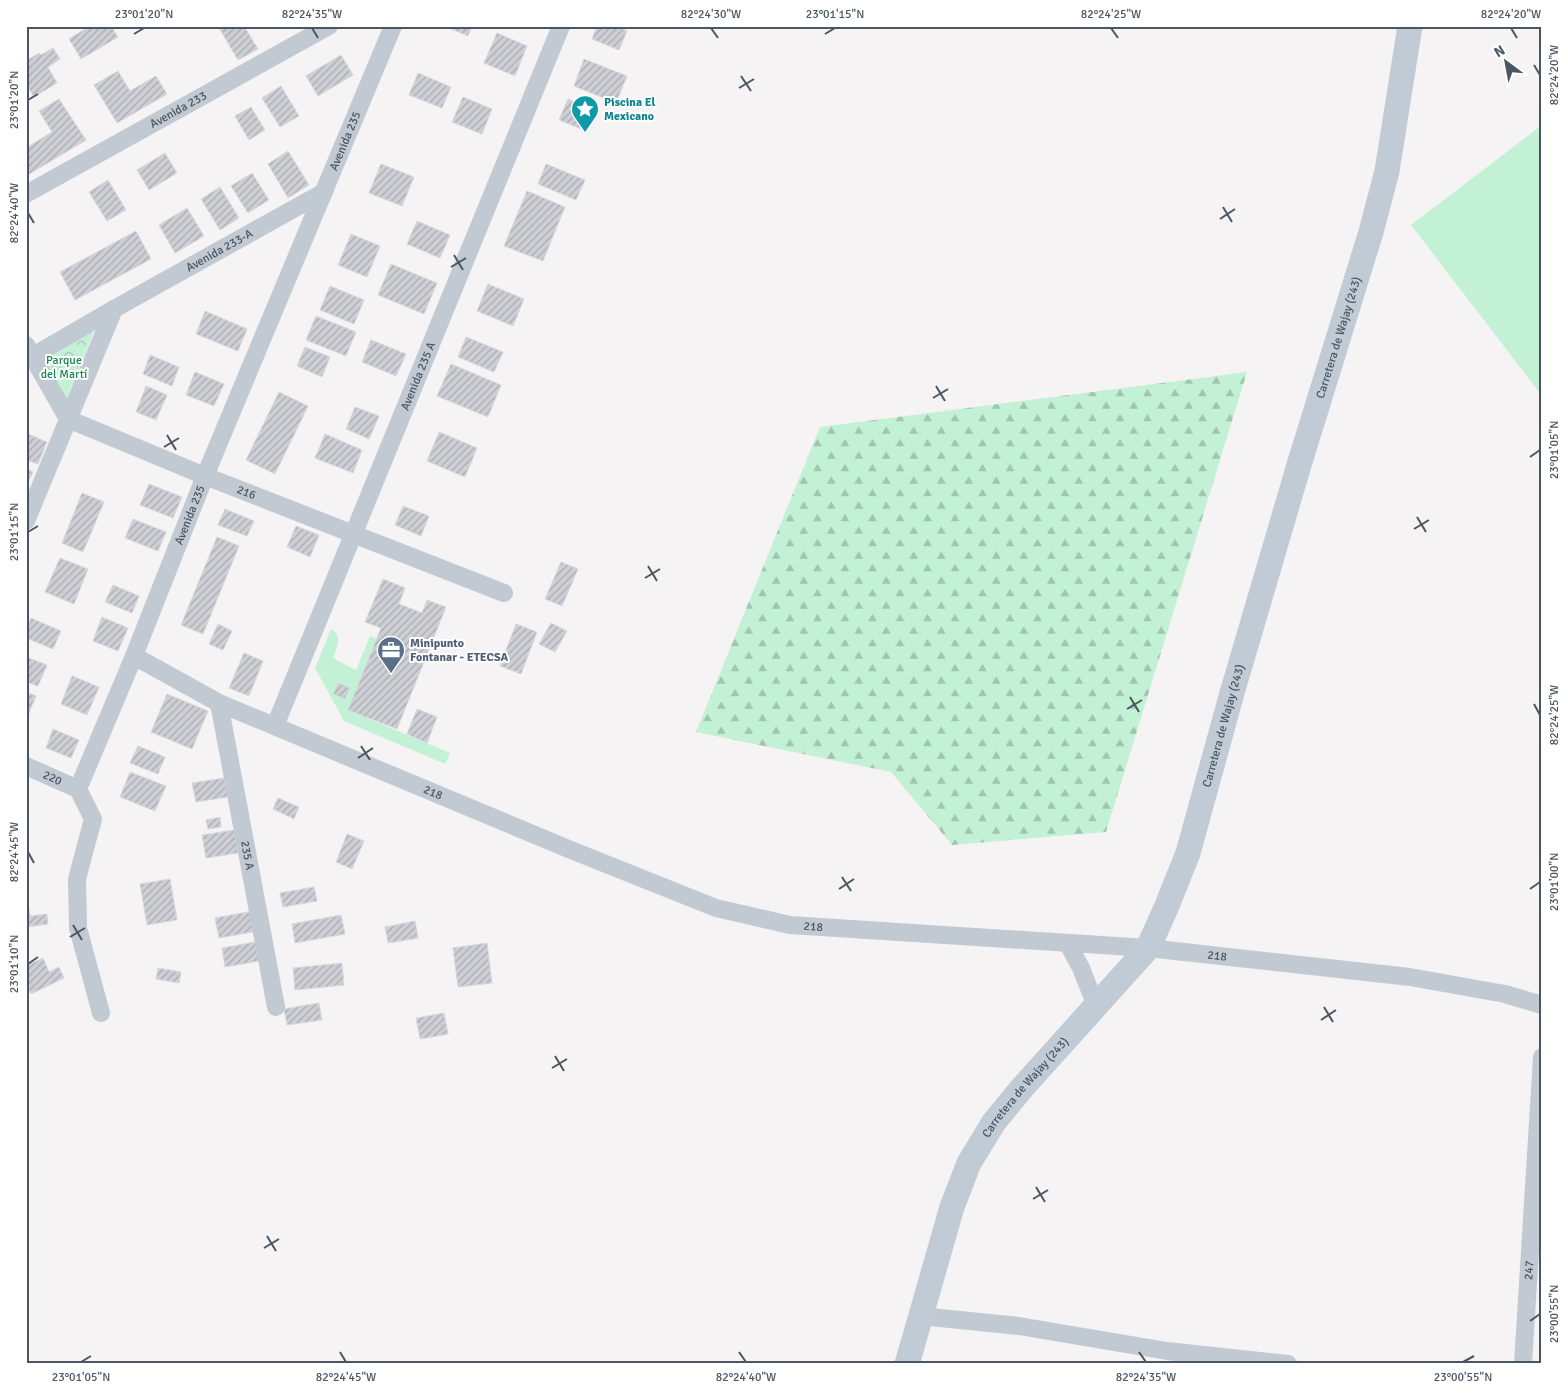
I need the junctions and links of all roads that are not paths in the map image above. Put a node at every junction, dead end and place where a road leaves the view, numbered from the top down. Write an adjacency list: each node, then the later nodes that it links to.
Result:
1 (329, 26): 6 (street, Avenida 233)
2 (393, 26): 5 (street, Avenida 235)
3 (561, 26): 12 (street, Avenida 235 A)
4 (1410, 26): 20 (main road, Carretera de Wajay (243))
5 (324, 192): 7 (street, Avenida 233-A); 10 (street, Avenida 235)
6 (26, 194)
7 (114, 309): 8 (street, Avenida 233-A); 9 (street)
8 (30, 350): 9 (street)
9 (68, 420): 10 (street, 216); 11 (street)
10 (205, 476): 12 (street, 216); 14 (street, Avenida 235)
11 (26, 521)
12 (354, 534): 13 (street, 216); 16 (street, Avenida 235 A)
13 (504, 593)
14 (134, 656): 15 (street, 218); 18 (street, Avenida 235)
15 (219, 703): 16 (street, 218); 23 (street, 235 A)
16 (275, 726): 19 (street, 218)
17 (26, 766): 18 (street, 220)
18 (78, 789): 24 (street)
19 (1068, 944): 20 (street, 218); 22 (street)
20 (1148, 948): 21 (street, 218); 22 (main road, Carretera de Wajay (243))
21 (1542, 1005)
22 (1096, 1006): 27 (main road, Carretera de Wajay (243))
23 (276, 1007)
24 (101, 1013)
25 (1542, 1057): 26 (street, 247)
26 (1537, 1221): 30 (street, 247)
27 (920, 1316): 28 (main road, Carretera de Wajay (243)); 29 (street)
28 (907, 1364)
29 (1288, 1364)
30 (1523, 1364)

